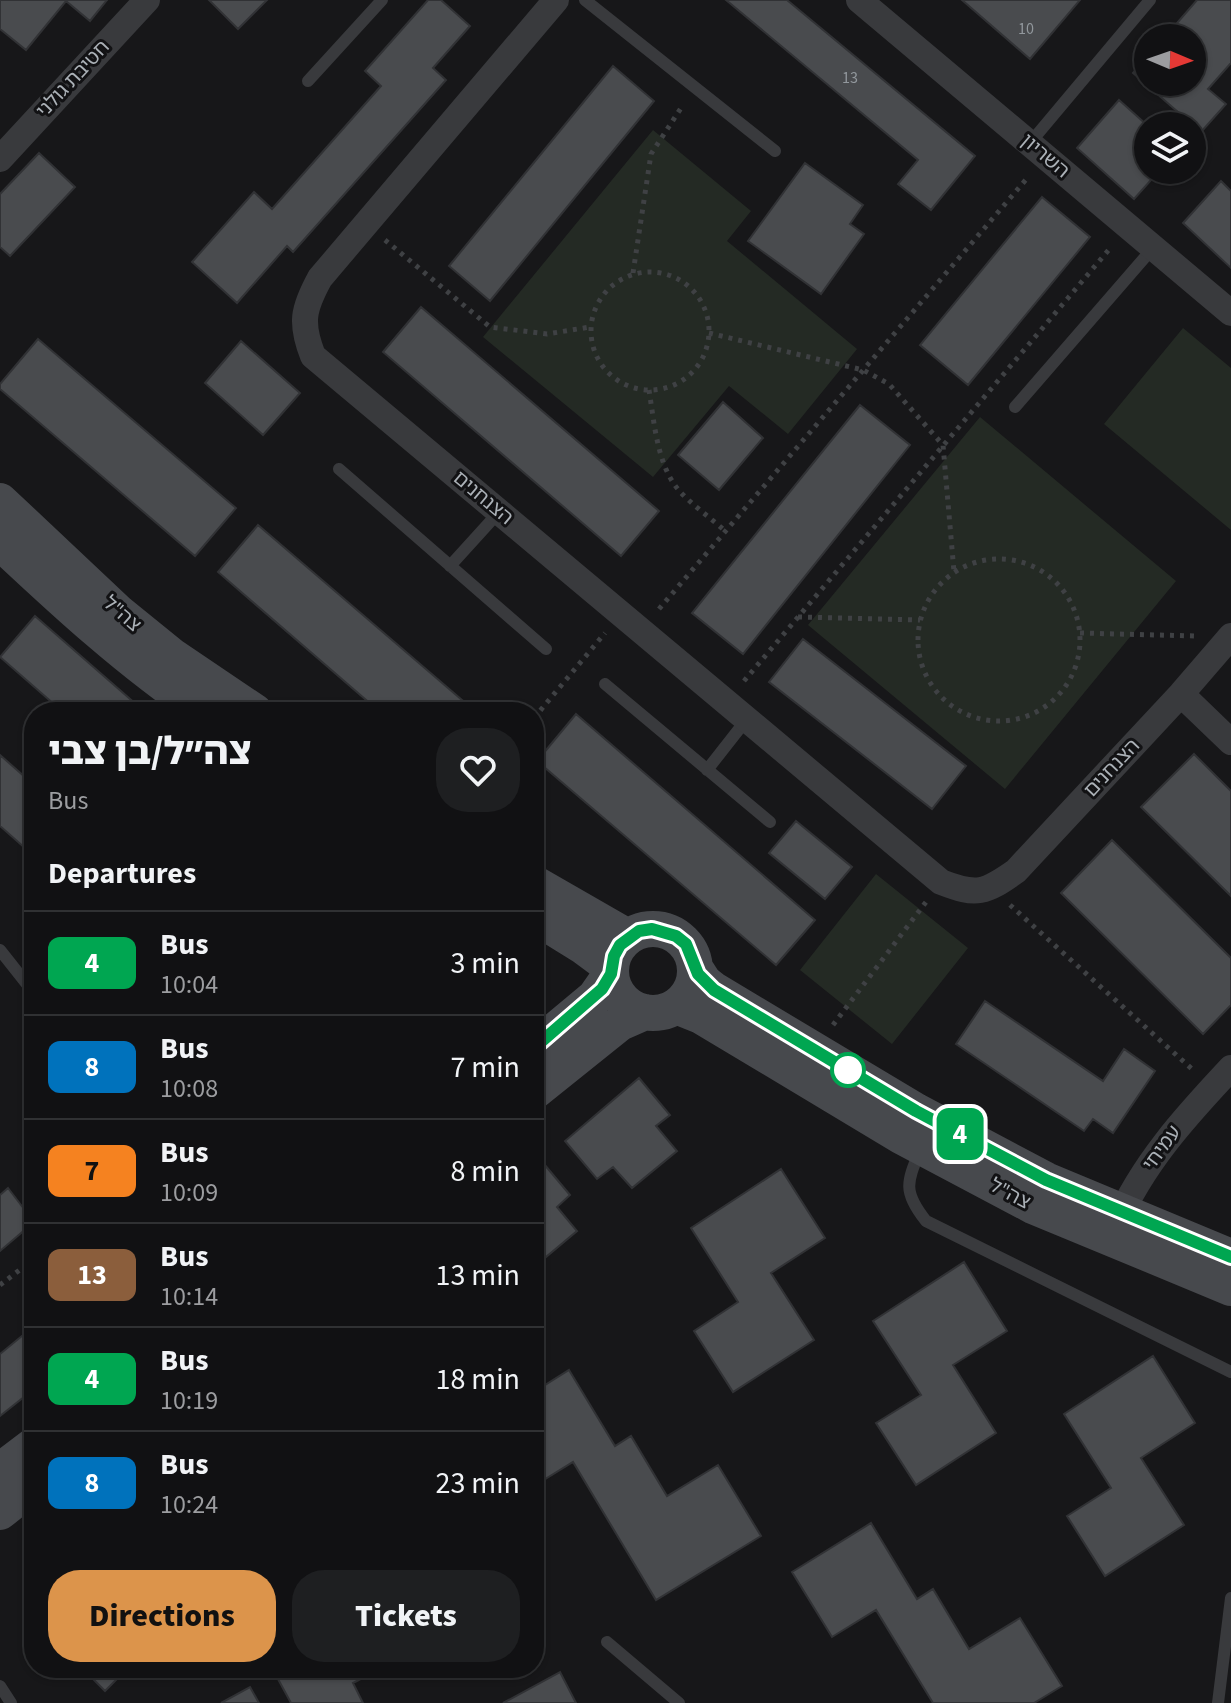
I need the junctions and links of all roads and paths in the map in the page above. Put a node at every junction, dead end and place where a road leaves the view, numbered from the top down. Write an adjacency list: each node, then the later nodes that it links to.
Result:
1 (147, 0): 11 (street, חטיבת גולני)
2 (382, 0): 7 (lane)
3 (585, 0): 8 (lane)
4 (1150, 0): 9 (lane)
5 (867, 3): 9 (street, השריון)
6 (542, 5): 12 (street, הצנחנים)
7 (308, 81)
8 (695, 87): 10 (lane); 15 (path)
9 (1038, 150): 13 (street, השריון); 19 (path)
10 (775, 151)
11 (0, 159)
12 (366, 224): 17 (path); 25 (street, הצנחנים)
13 (1129, 227): 14 (street, השריון); 22 (path)
14 (1153, 248): 16 (street, השריון); 21 (lane)
15 (633, 273): 17 (path); 18 (path)
16 (1231, 313)
17 (590, 327): 20 (path)
18 (709, 333): 19 (path); 20 (path)
19 (863, 370): 22 (path); 26 (path)
20 (649, 390): 26 (path)
21 (1015, 407)
22 (943, 445): 29 (path); 30 (path)
23 (339, 469): 28 (lane)
24 (0, 501): 40 (street, צה"ל)
25 (500, 512): 28 (lane); 32 (street, הצנחנים)
26 (725, 531): 32 (path)
27 (0, 542): 39 (street, צה"ל)
28 (450, 566): 35 (lane)
29 (954, 572): 31 (path); 33 (path)
30 (797, 617): 31 (path); 38 (path)
31 (920, 620): 33 (path)
32 (631, 622): 38 (street, הצנחנים); 41 (path)
33 (1080, 633): 34 (path)
34 (1230, 636): 37 (street)
35 (546, 649)
36 (605, 684): 44 (lane)
37 (1181, 694): 43 (street); 47 (street, הצנחנים)
38 (726, 701): 42 (street, הצנחנים)
39 (188, 702)
40 (240, 702)
41 (544, 708)
42 (747, 719): 44 (lane); 46 (street, הצנחנים)
43 (1231, 742)
44 (707, 770): 45 (lane)
45 (770, 822)
46 (941, 882): 47 (street, הצנחנים); 56 (path)
47 (992, 888): 59 (path)
48 (544, 892): 51 (street)
49 (544, 922): 51 (street)
50 (0, 950): 53 (lane)
51 (617, 959): 52 (street); 54 (street); 55 (street)
52 (695, 968): 54 (street); 56 (street, צה"ל)
53 (24, 980)
54 (660, 1009): 58 (street); 60 (street, צה"ל)
55 (544, 1040)
56 (814, 1050): 61 (street, צה"ל)
57 (1231, 1068): 59 (street, עמיחי)
58 (544, 1084)
59 (1213, 1088): 61 (street, עמיחי)
60 (922, 1147): 61 (street, צה"ל); 66 (lane)
61 (1115, 1226): 62 (street, צה"ל); 65 (street, צה"ל)
62 (1231, 1257)
63 (24, 1267): 64 (path)
64 (0, 1285)
65 (1231, 1288)
66 (1231, 1372)
67 (24, 1453): 68 (street)
68 (0, 1471)
69 (24, 1493): 70 (street)
70 (0, 1512)
71 (1231, 1598): 76 (lane)
72 (607, 1642): 75 (lane)
73 (0, 1686): 74 (lane)
74 (11, 1703)
75 (679, 1703)
76 (1218, 1703)

